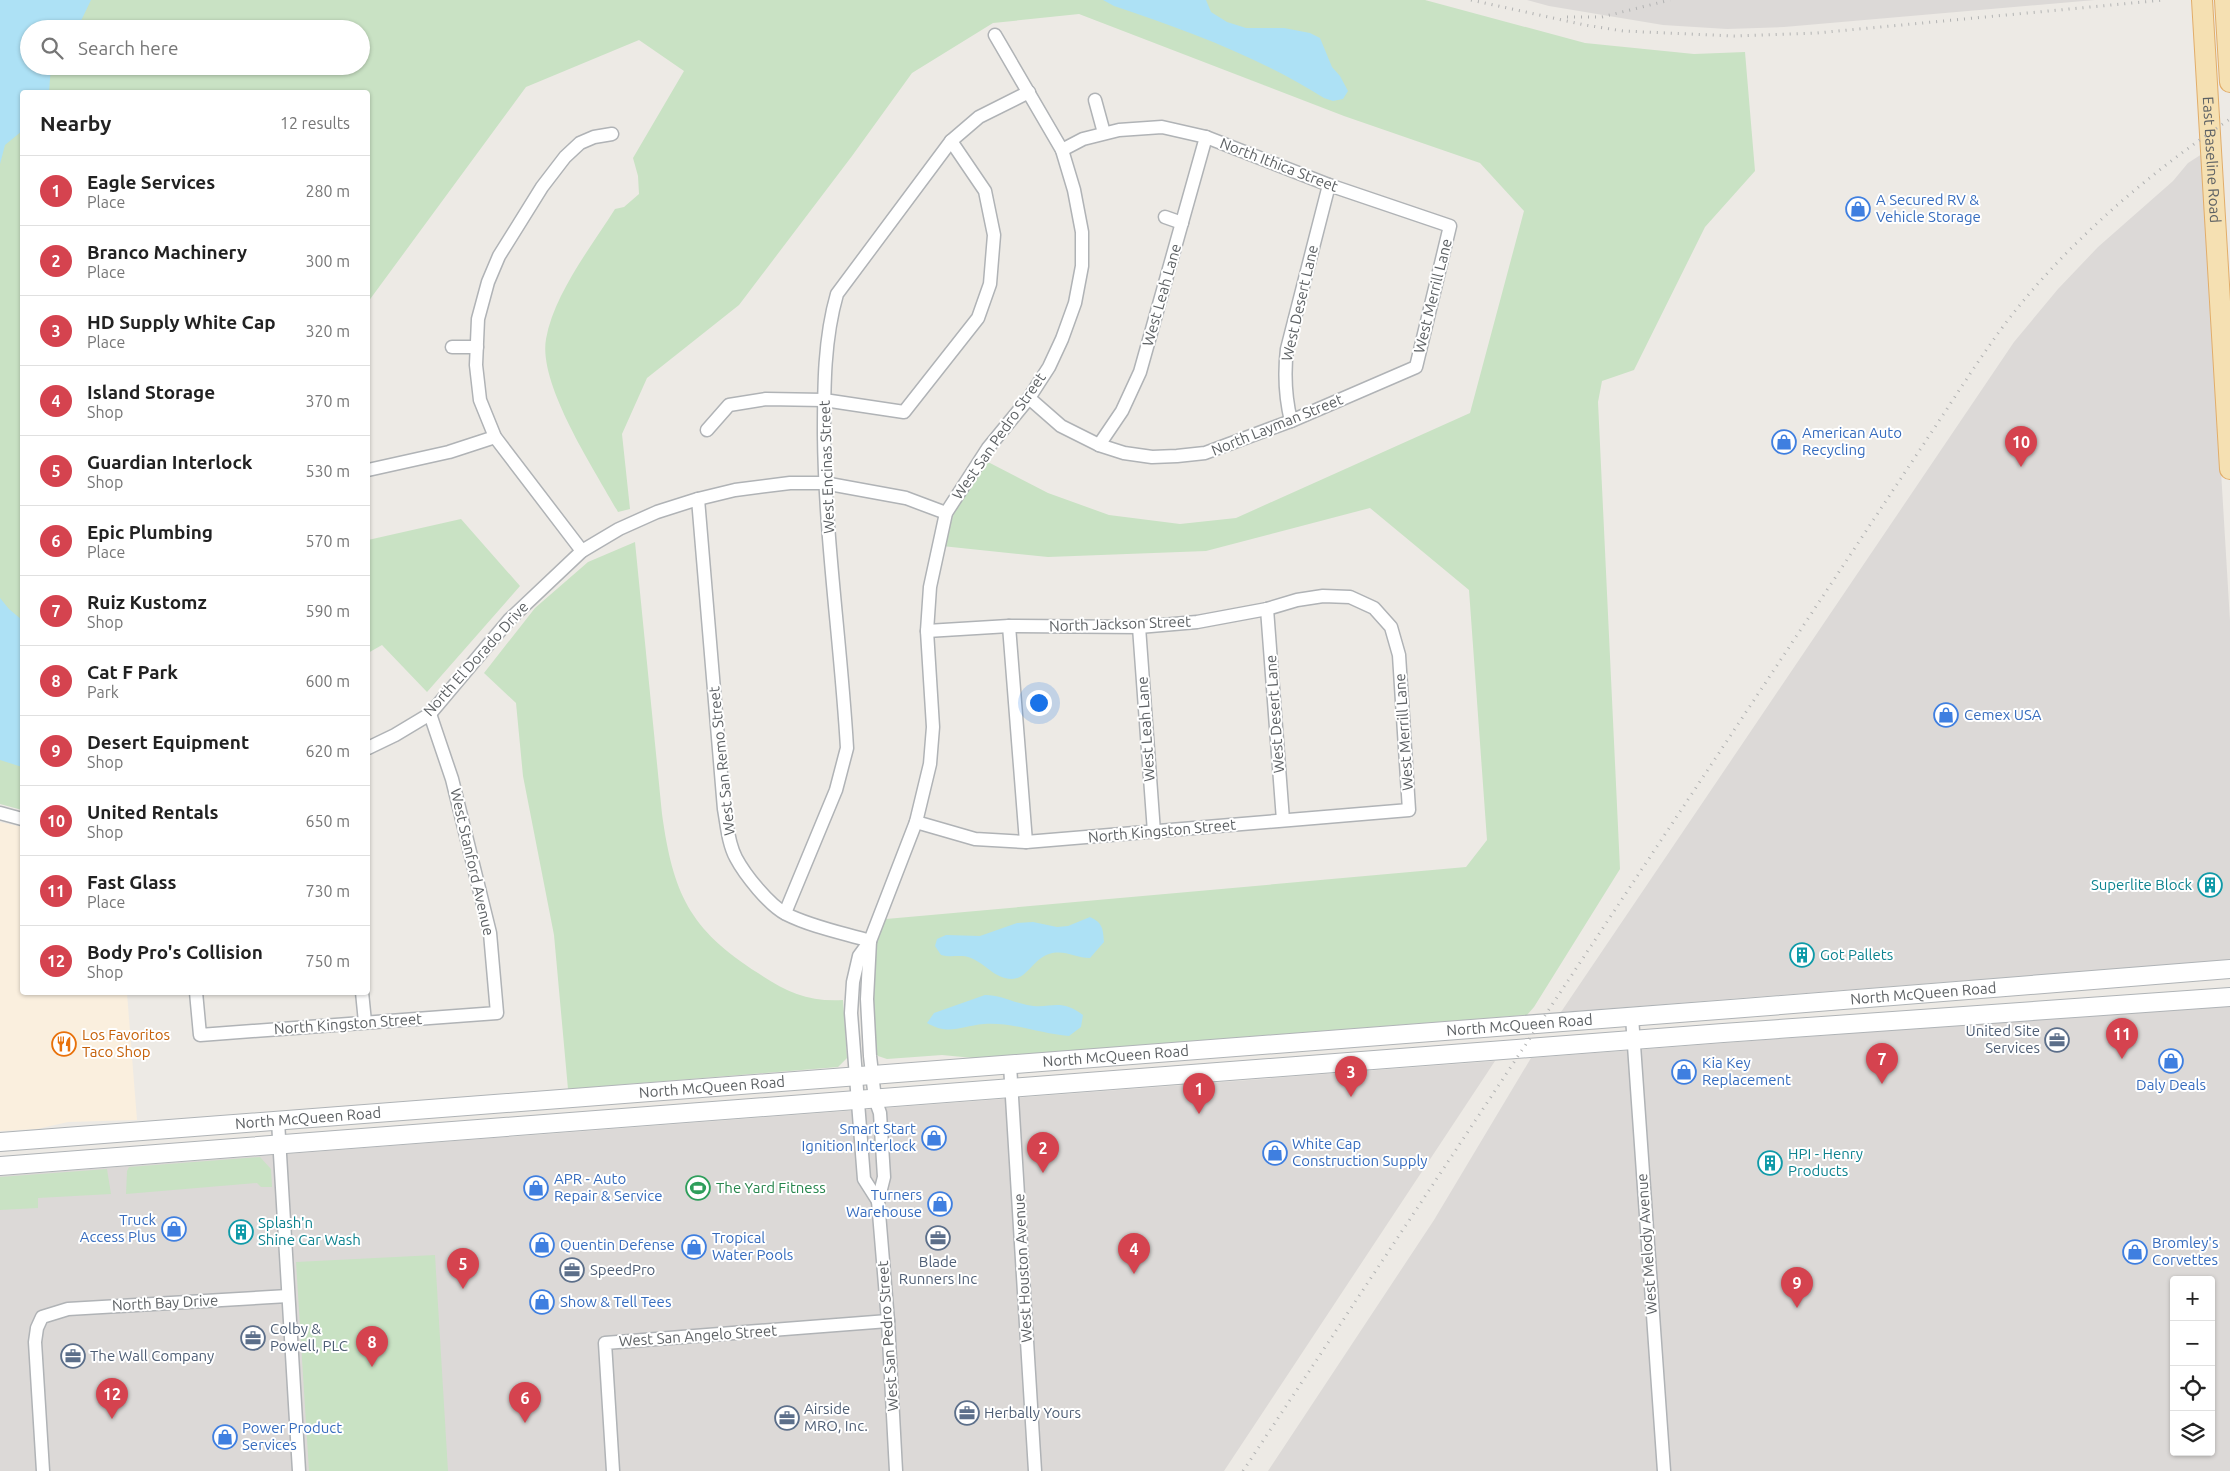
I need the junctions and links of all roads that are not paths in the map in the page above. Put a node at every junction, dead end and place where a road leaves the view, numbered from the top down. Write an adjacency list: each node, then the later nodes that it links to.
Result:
1 (2202, 0): 12 (main road, East Baseline Road)
2 (2225, 0): 4 (main road, East Baseline Road)
3 (995, 35): 5 (street, West San Pedro Street)
4 (2230, 82)
5 (1029, 92): 10 (street, West Encinas Street); 11 (street, West San Pedro Street)
6 (1095, 100): 7 (street)
7 (1104, 133): 9 (street, North Ithica Street); 11 (street, North Ithica Street)
8 (612, 134): 21 (street)
9 (1206, 137): 13 (street, North Ithica Street); 16 (street, West Leah Lane)
10 (950, 141): 24 (street, West Encinas Street); 24 (street)
11 (1062, 150): 23 (street, West San Pedro Street)
12 (2212, 169): 14 (main road); 18 (main road, East Baseline Road)
13 (1330, 185): 17 (street, North Ithica Street); 25 (street, West Desert Lane)
14 (2230, 213)
15 (1165, 217): 16 (street)
16 (1182, 222): 28 (street, West Leah Lane)
17 (1450, 226): 22 (street, West Merrill Lane)
18 (2217, 242): 19 (main road); 29 (main road, East Baseline Road)
19 (2230, 283)
20 (452, 347): 21 (street)
21 (477, 347): 27 (street)
22 (1416, 367): 25 (street, North Layman Street)
23 (1029, 398): 28 (street, North Layman Street); 33 (street, West San Pedro Street)
24 (824, 400): 26 (street); 31 (street, West Encinas Street)
25 (1291, 421): 28 (street, North Layman Street)
26 (707, 430)
27 (495, 437): 30 (street); 34 (street)
28 (1099, 445)
29 (2230, 469)
30 (370, 470)
31 (824, 483): 32 (street, North El Dorado Drive); 33 (street, North El Dorado Drive); 49 (street, West Encinas Street)
32 (698, 499): 34 (street, North El Dorado Drive); 49 (street, West San Remo Street)
33 (946, 513): 38 (street, West San Pedro Street)
34 (582, 551): 40 (street, North El Dorado Drive)
35 (1267, 609): 37 (street, North Jackson Street); 39 (street, North Jackson Street); 45 (street, West Desert Lane)
36 (1009, 626): 37 (street, North Jackson Street); 38 (street, North Jackson Street); 48 (street)
37 (1139, 626): 47 (street, West Leah Lane)
38 (927, 630): 46 (street, West San Pedro Street)
39 (1398, 655): 42 (street, West Merrill Lane)
40 (430, 714): 41 (street, North El Dorado Drive); 56 (street, West Stanford Avenue)
41 (370, 747)
42 (1409, 810): 45 (street, North Kingston Street)
43 (0, 813): 44 (street)
44 (20, 818)
45 (1283, 820): 47 (street, North Kingston Street)
46 (916, 822): 48 (street, North Kingston Street); 50 (street, West San Pedro Street)
47 (1154, 832): 48 (street, North Kingston Street)
48 (1026, 842)
49 (785, 914): 50 (street, West San Remo Street)
50 (870, 941): 64 (street, West San Pedro Street)
51 (2230, 969): 52 (main road, North McQueen Road)
52 (1991, 989): 57 (main road); 58 (main road, North McQueen Road)
53 (196, 995): 59 (street, North Kingston Street)
54 (362, 995): 59 (street)
55 (2230, 997): 57 (main road, North McQueen Road)
56 (497, 1014): 59 (street, North Kingston Street)
57 (1993, 1014): 60 (main road, North McQueen Road)
58 (1632, 1017): 60 (street, West Melody Avenue); 61 (main road, North McQueen Road)
59 (365, 1022)
60 (1633, 1041): 63 (main road, North McQueen Road); 81 (street, West Melody Avenue)
61 (1303, 1042): 62 (main road, North McQueen Road); 63 (main road)
62 (1010, 1065): 64 (main road, North McQueen Road); 65 (street, West Houston Avenue)
63 (1306, 1066): 65 (main road, North McQueen Road)
64 (864, 1076): 66 (street, West San Pedro Street); 67 (main road, North McQueen Road)
65 (1011, 1089): 66 (main road, North McQueen Road); 80 (street, West Houston Avenue)
66 (866, 1100): 70 (main road, North McQueen Road); 73 (street, West San Pedro Street); 73 (street, West San Pedro Street)
67 (278, 1121): 68 (main road, North McQueen Road); 70 (street)
68 (54, 1138): 69 (main road, North McQueen Road); 71 (main road)
69 (0, 1142)
70 (279, 1144): 71 (main road, North McQueen Road); 74 (street)
71 (56, 1162): 72 (main road, North McQueen Road)
72 (0, 1166)
73 (878, 1201): 75 (street, West San Pedro Street)
74 (288, 1296): 76 (street, North Bay Drive); 77 (street)
75 (888, 1321): 78 (street, West San Angelo Street); 79 (street, West San Pedro Street)
76 (43, 1471)
77 (299, 1471)
78 (613, 1471)
79 (896, 1471)
80 (1035, 1471)
81 (1664, 1471)

